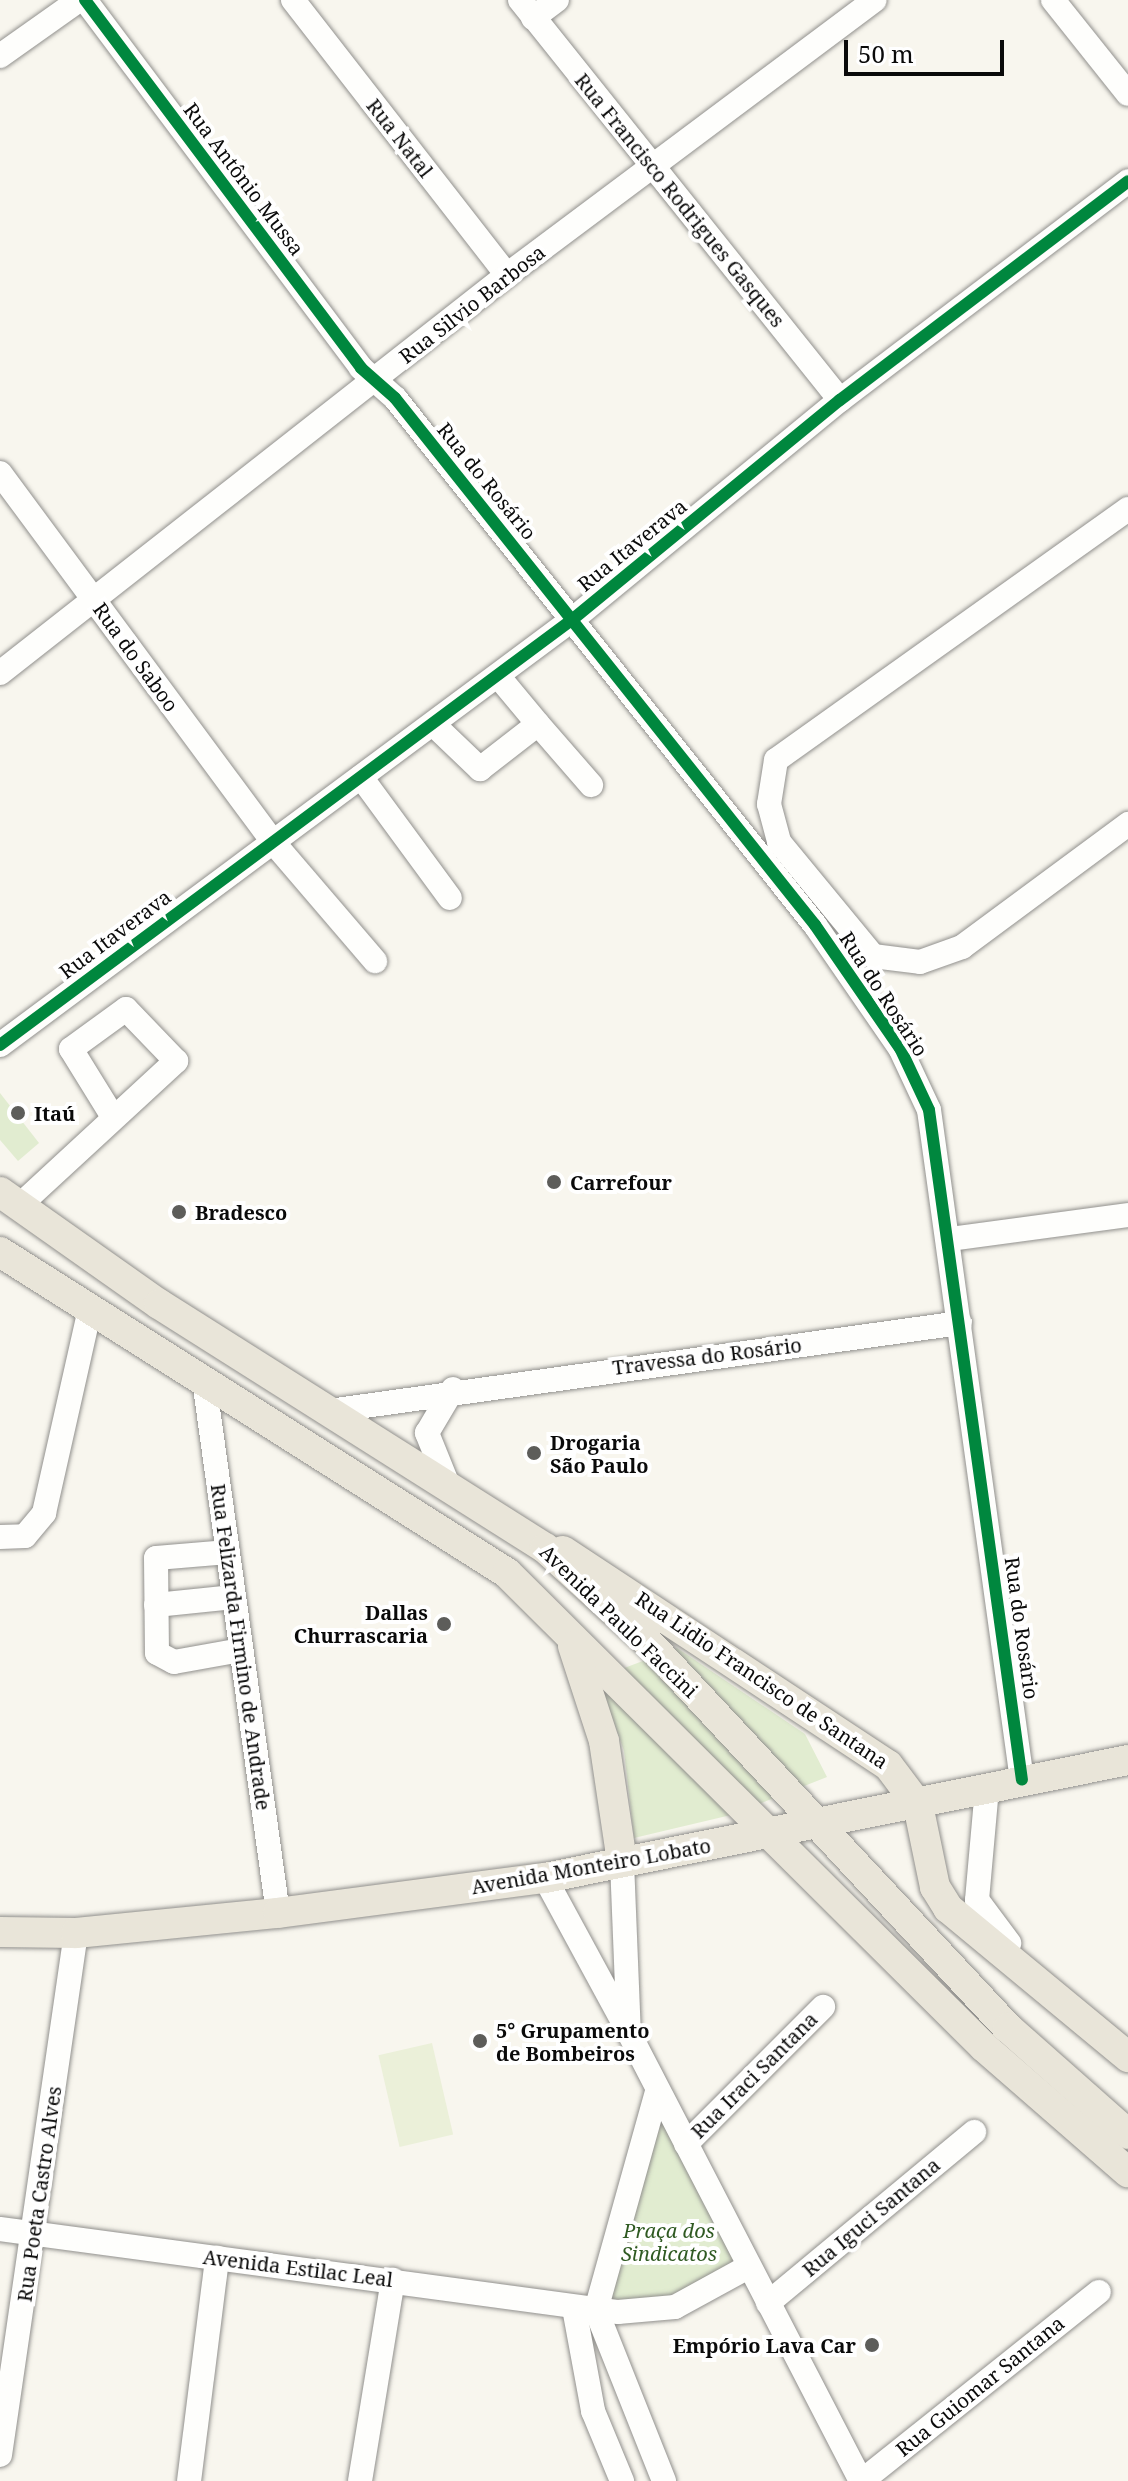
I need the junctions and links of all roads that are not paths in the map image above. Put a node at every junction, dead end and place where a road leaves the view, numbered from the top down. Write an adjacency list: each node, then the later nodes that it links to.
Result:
1 (82, 0): 7 (street); 12 (street, Rua Antônio Mussa)
2 (293, 0): 11 (street, Rua Natal)
3 (557, 0): 6 (street)
4 (874, 0): 9 (street, Rua Silvio Barbosa)
5 (1053, 0): 8 (street)
6 (526, 9): 9 (street, Rua Francisco Rodrigues Gasques)
7 (0, 56)
8 (1128, 94)
9 (653, 166): 11 (street, Rua Silvio Barbosa); 13 (street, Rua Francisco Rodrigues Gasques)
10 (1128, 181): 13 (street, Rua Itaverava)
11 (507, 275): 12 (street, Rua Silvio Barbosa)
12 (372, 381): 16 (street, Rua Silvio Barbosa); 17 (street, Rua do Rosário)
13 (840, 400): 17 (street, Rua Itaverava)
14 (0, 473): 16 (street, Rua do Saboo)
15 (1128, 509): 24 (street)
16 (96, 602): 18 (street, Rua Silvio Barbosa); 25 (street, Rua do Saboo)
17 (573, 619): 19 (street, Rua Itaverava); 32 (street, Rua do Rosário)
18 (0, 673)
19 (498, 676): 20 (street); 21 (street, Rua Itaverava)
20 (538, 724): 21 (street); 23 (street)
21 (434, 725): 22 (street, Rua Itaverava)
22 (361, 777): 25 (street, Rua Itaverava); 26 (street)
23 (591, 785)
24 (1128, 824)
25 (273, 842): 27 (street, Rua do Saboo); 28 (street, Rua Itaverava)
26 (450, 898)
27 (375, 961)
28 (0, 1045)
29 (113, 1117): 29 (street); 30 (street)
30 (6, 1205): 39 (main road, Avenida Paulo Faccini)
31 (1128, 1215): 32 (street)
32 (950, 1239): 35 (street, Rua do Rosário)
33 (0, 1254): 34 (main road)
34 (90, 1309): 36 (main road); 42 (street)
35 (960, 1323): 38 (street, Travessa do Rosário); 50 (street, Rua do Rosário)
36 (139, 1340): 37 (main road); 39 (main road)
37 (204, 1380): 44 (street, Rua Felizarda Firmino de Andrade); 47 (main road)
38 (453, 1389): 40 (street, Travessa do Rosário); 41 (street)
39 (296, 1392): 40 (main road, Avenida Paulo Faccini)
40 (329, 1411): 41 (main road, Avenida Paulo Faccini)
41 (446, 1480): 43 (main road, Avenida Paulo Faccini)
42 (0, 1537)
43 (545, 1548): 52 (main road, Rua Lidio Francisco de Santana); 53 (main road, Avenida Paulo Faccini)
44 (228, 1552): 45 (street, Rua Felizarda Firmino de Andrade); 46 (street)
45 (234, 1597): 46 (street); 48 (street, Rua Felizarda Firmino de Andrade)
46 (156, 1605): 48 (street)
47 (567, 1631): 54 (main road); 55 (main road)
48 (241, 1650): 57 (street, Rua Felizarda Firmino de Andrade)
49 (1128, 1760): 50 (main road, Avenida Monteiro Lobato)
50 (1022, 1780): 51 (main road, Avenida Monteiro Lobato)
51 (987, 1788): 52 (main road, Avenida Monteiro Lobato); 62 (street)
52 (918, 1805): 53 (main road, Avenida Monteiro Lobato); 63 (main road, Rua Lidio Francisco de Santana)
53 (816, 1824): 54 (main road, Avenida Monteiro Lobato); 66 (main road, Avenida Paulo Faccini)
54 (768, 1834): 55 (main road, Avenida Monteiro Lobato); 68 (main road)
55 (622, 1862): 56 (main road, Avenida Monteiro Lobato); 61 (street)
56 (545, 1878): 57 (main road, Avenida Monteiro Lobato); 61 (street)
57 (278, 1913): 59 (main road, Avenida Monteiro Lobato)
58 (0, 1932): 59 (main road, Avenida Monteiro Lobato)
59 (76, 1933): 70 (street, Rua Poeta Castro Alves)
60 (823, 2007): 67 (street, Rua Iraci Santana)
61 (629, 2033): 64 (street)
62 (1128, 2040)
63 (1128, 2057)
64 (657, 2091): 67 (street); 76 (street)
65 (974, 2132): 75 (street, Rua Iguci Santana)
66 (1128, 2134)
67 (686, 2144): 72 (street)
68 (1128, 2172)
69 (0, 2229): 70 (street, Avenida Estilac Leal)
70 (34, 2233): 71 (street, Avenida Estilac Leal); 77 (street, Rua Poeta Castro Alves)
71 (217, 2258): 73 (street, Avenida Estilac Leal); 78 (street)
72 (748, 2267): 75 (street); 76 (street, Avenida Estilac Leal)
73 (393, 2280): 76 (street, Avenida Estilac Leal); 79 (street)
74 (1099, 2292): 82 (street, Rua Guiomar Santana)
75 (768, 2303): 82 (street)
76 (585, 2309): 80 (street); 81 (street)
77 (0, 2455)
78 (189, 2481)
79 (360, 2481)
80 (622, 2481)
81 (664, 2481)
82 (861, 2481)

